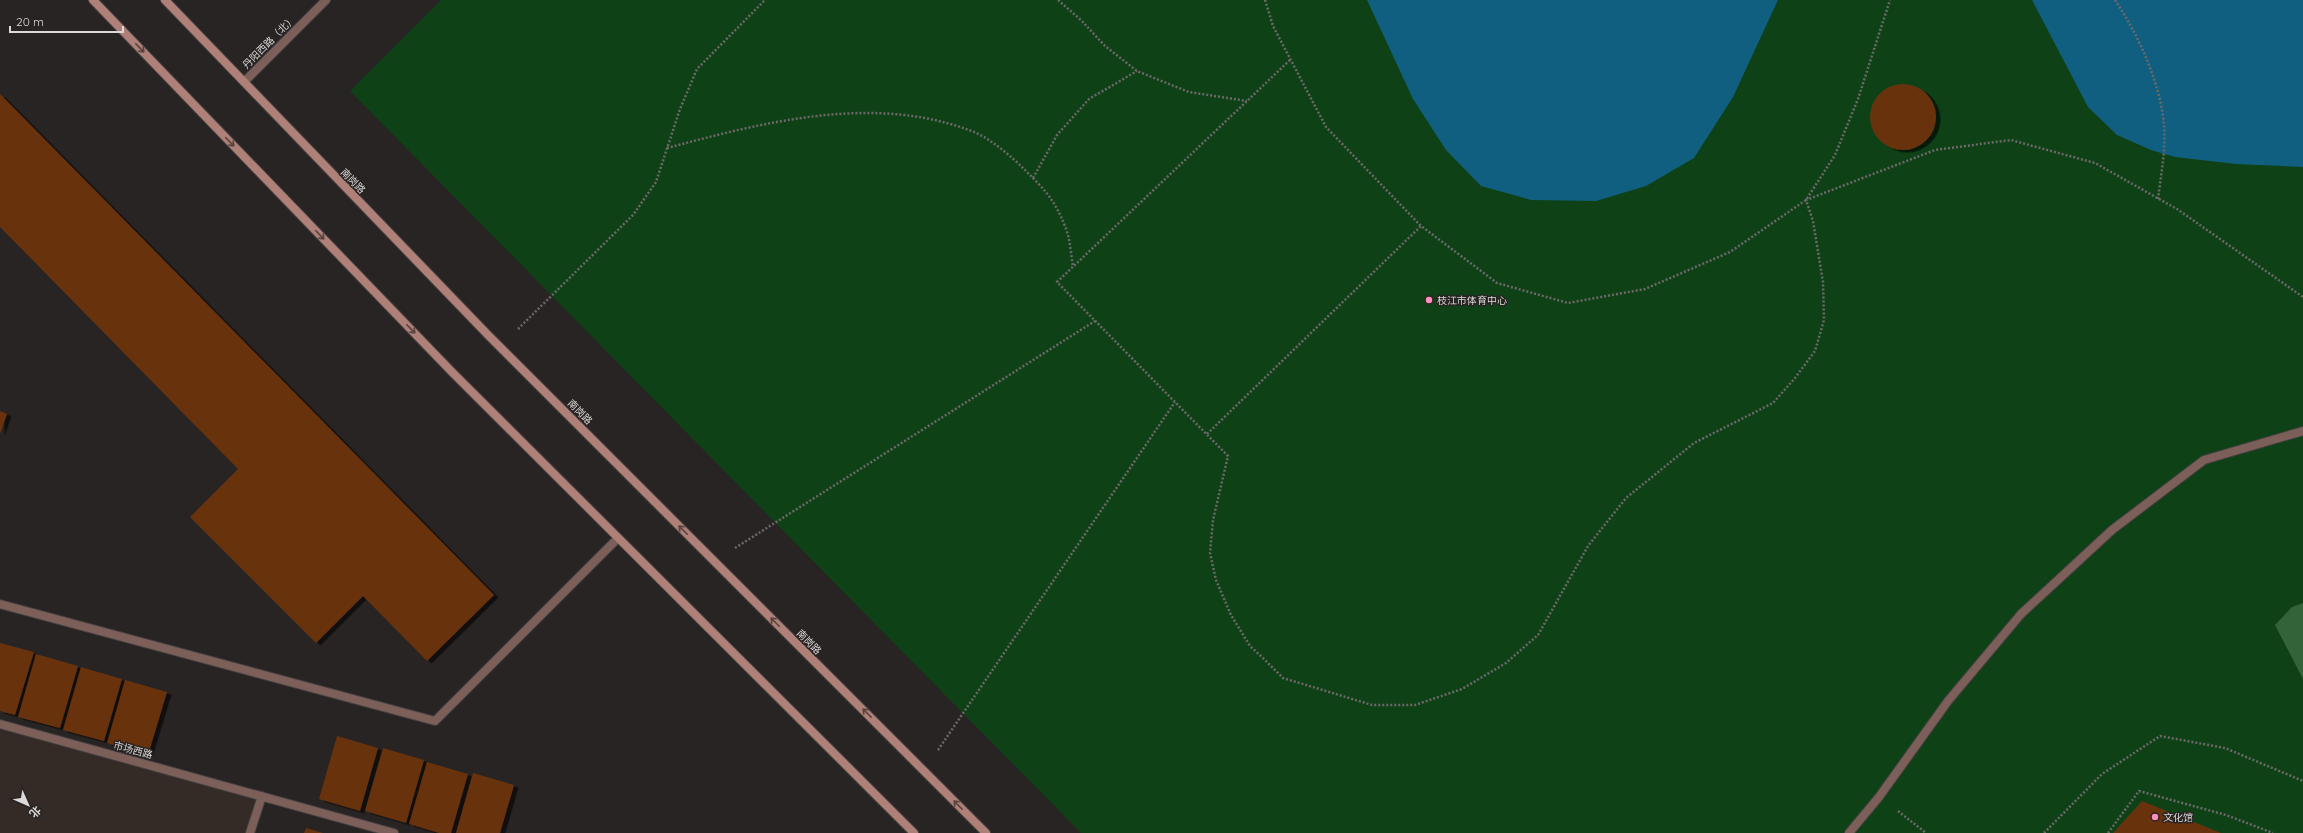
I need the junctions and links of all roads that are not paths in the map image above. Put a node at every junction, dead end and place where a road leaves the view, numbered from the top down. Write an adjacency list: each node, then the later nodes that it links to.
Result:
1 (93, 0): 6 (main road, one-way to 6)
2 (165, 0): 4 (main road, 南岗路)
3 (326, 0): 4 (street, 丹阳西路（北）)
4 (244, 82): 13 (main road, 南岗路, one-way to 4)
5 (2303, 431): 14 (street)
6 (618, 538): 7 (street); 12 (main road)
7 (0, 604)
8 (0, 724): 9 (street, 市场西路)
9 (262, 796): 10 (street); 11 (street, 市场西路)
10 (250, 833)
11 (394, 833)
12 (914, 833)
13 (986, 833)
14 (1849, 833)

